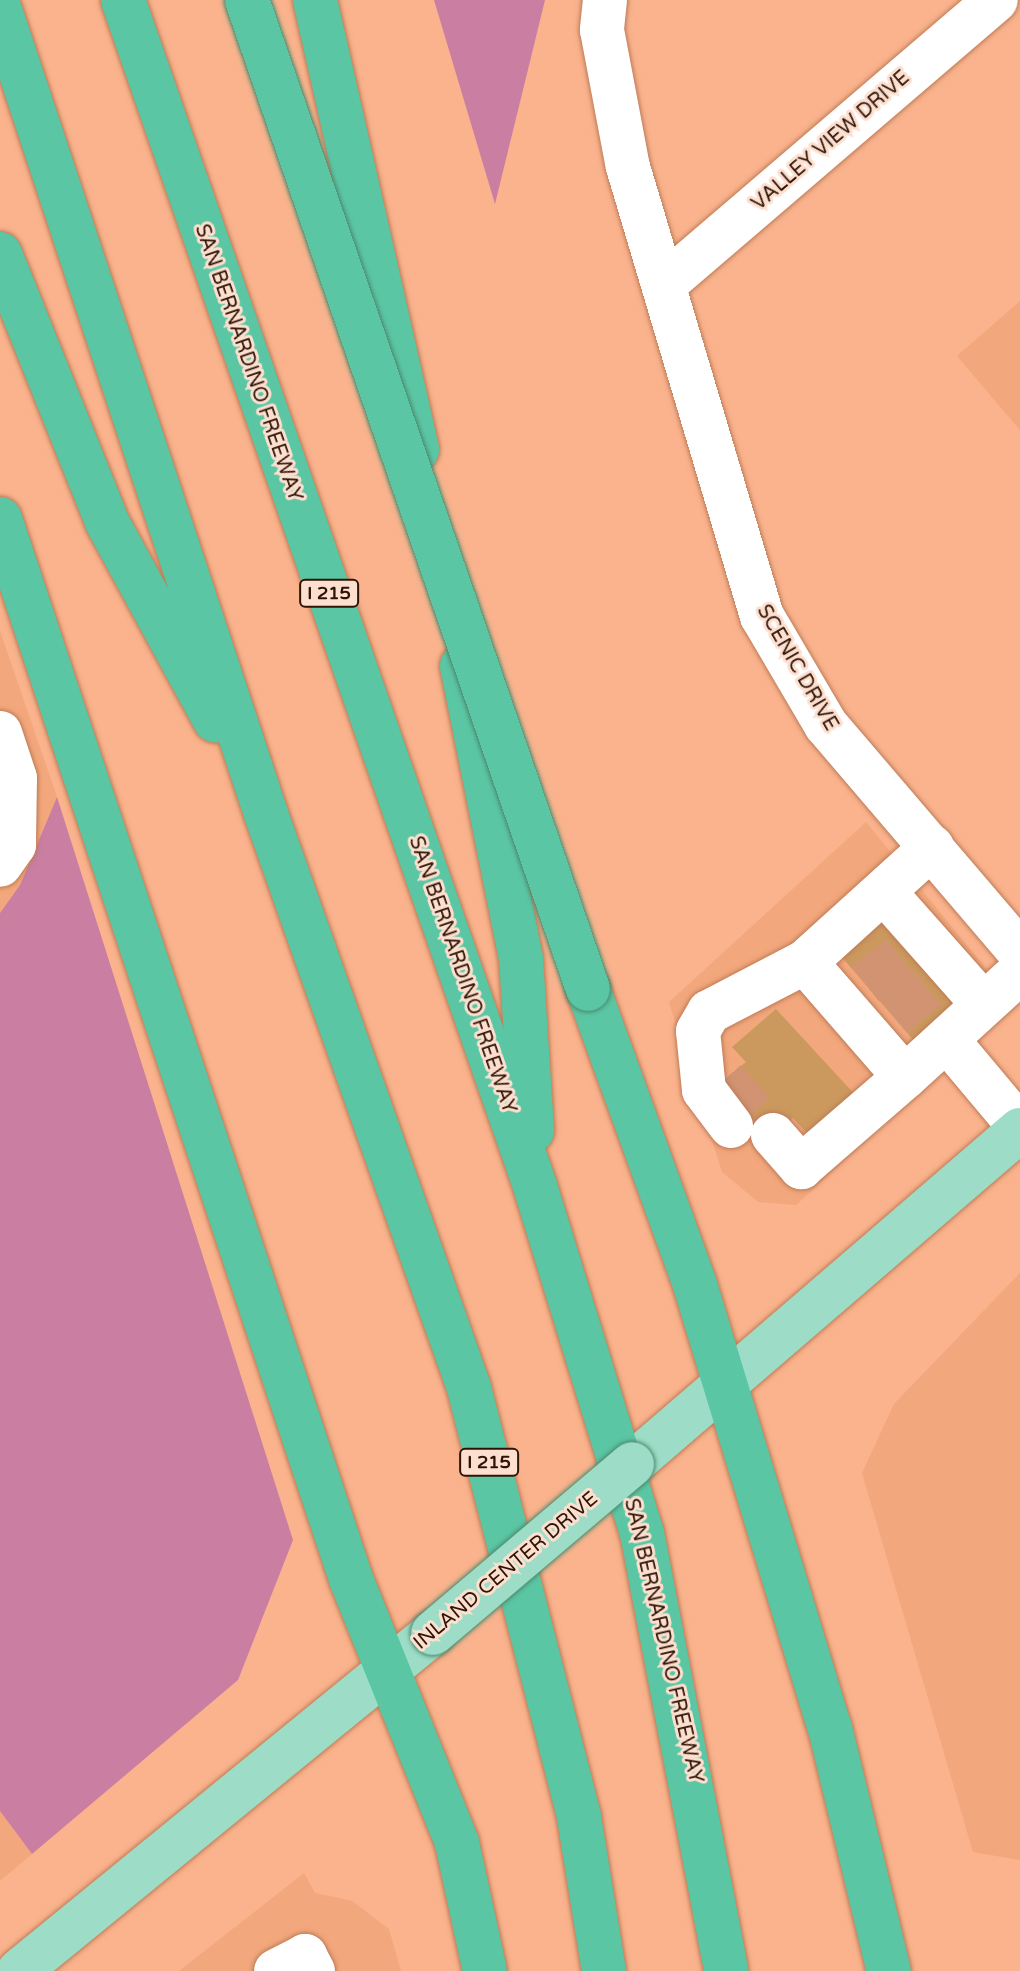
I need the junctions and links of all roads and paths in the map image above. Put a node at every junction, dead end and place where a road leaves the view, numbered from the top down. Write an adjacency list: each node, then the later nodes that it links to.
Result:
1 (123, 0): 24 (highway, SAN BERNARDINO FREEWAY / I 215)
2 (247, 0): 25 (highway, bridge)
3 (315, 0): 24 (highway)
4 (605, 0): 8 (street, SCENIC DRIVE)
5 (996, 0): 8 (street, VALLEY VIEW DRIVE)
6 (0, 10): 11 (highway, I 215)
7 (0, 254): 11 (highway)
8 (667, 282): 12 (street, SCENIC DRIVE)
9 (0, 519): 26 (highway)
10 (0, 733): 13 (street)
11 (266, 814): 29 (highway, I 215)
12 (932, 847): 14 (street); 15 (street, SCENIC DRIVE)
13 (0, 865)
14 (885, 893): 16 (street); 18 (street)
15 (1020, 952)
16 (805, 962): 20 (street); 21 (street)
17 (1020, 972): 18 (street)
18 (984, 1005): 19 (street)
19 (947, 1040): 20 (street); 22 (street)
20 (905, 1077): 23 (street)
21 (731, 1126)
22 (1020, 1128): 25 (main road, INLAND CENTER DRIVE)
23 (773, 1135)
24 (535, 1186): 30 (highway, SAN BERNARDINO FREEWAY / I 215)
25 (724, 1391): 26 (main road, INLAND CENTER DRIVE, bridge); 31 (highway)
26 (384, 1675): 27 (main road, INLAND CENTER DRIVE); 28 (highway)
27 (19, 1971)
28 (485, 1971)
29 (604, 1971)
30 (726, 1971)
31 (889, 1971)

